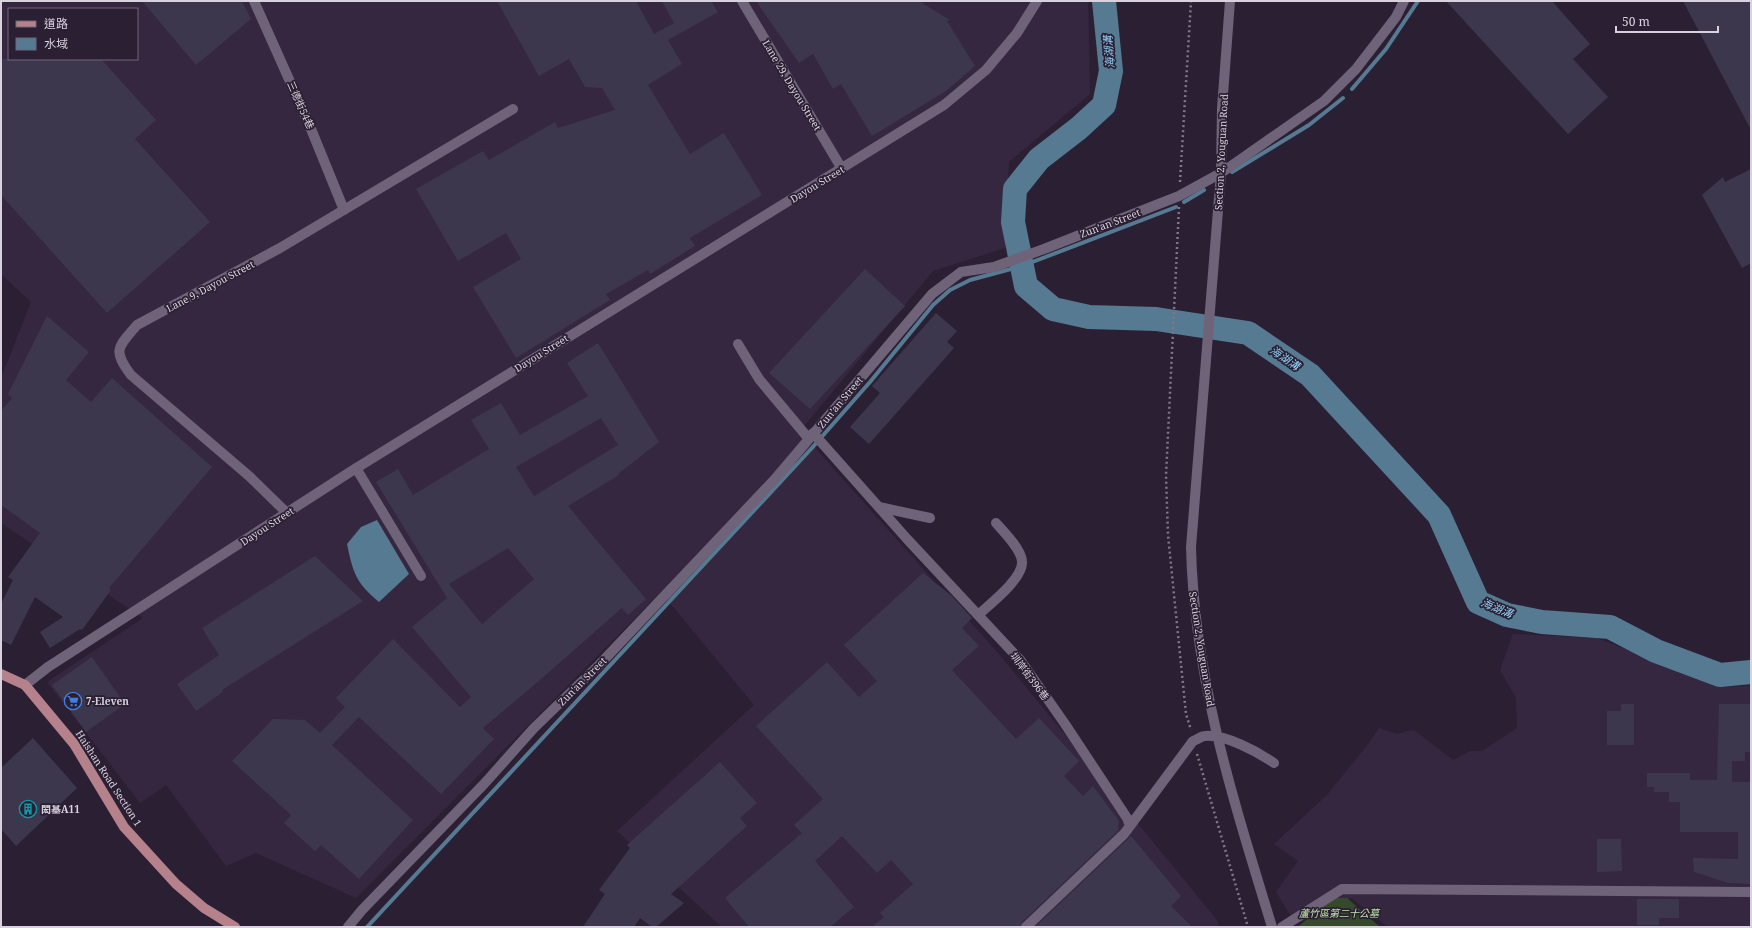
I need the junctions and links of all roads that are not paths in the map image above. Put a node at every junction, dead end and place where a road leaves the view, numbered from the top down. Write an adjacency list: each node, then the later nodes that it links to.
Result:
1 (254, 1): 9 (street, 三德街54巷)
2 (742, 1): 7 (street, Lane 29, Dayou Street)
3 (1037, 1): 7 (street, Dayou Street)
4 (1230, 1): 8 (street, Section 2, Youguan Road)
5 (1404, 1): 8 (street, Zun’an Street)
6 (513, 109): 9 (street, Lane 9, Dayou Street)
7 (842, 168): 12 (street, Dayou Street)
8 (1221, 173): 11 (street, Zun’an Street); 21 (street, Section 2, Youguan Road)
9 (344, 210): 14 (street, Lane 9, Dayou Street)
10 (738, 344): 11 (street, 圳岸街396巷)
11 (812, 435): 13 (street, 圳岸街396巷); 26 (street, Zun'an Street)
12 (356, 468): 14 (street, Dayou Street); 17 (street)
13 (879, 507): 15 (street); 18 (street, 圳岸街396巷)
14 (287, 513): 20 (street, Dayou Street)
15 (930, 518)
16 (996, 523): 18 (street)
17 (421, 576)
18 (978, 615): 23 (street, 圳岸街396巷)
19 (1, 674): 20 (main road, Haishan Road Section 1)
20 (25, 685): 25 (main road, Haishan Road Section 1)
21 (1217, 737): 22 (street); 23 (street); 28 (street, Section 2, Youguan Road)
22 (1274, 763)
23 (1130, 826): 27 (street)
24 (1751, 892): 29 (street)
25 (235, 927)
26 (348, 927)
27 (1026, 927)
28 (1272, 927)
29 (1282, 927)

